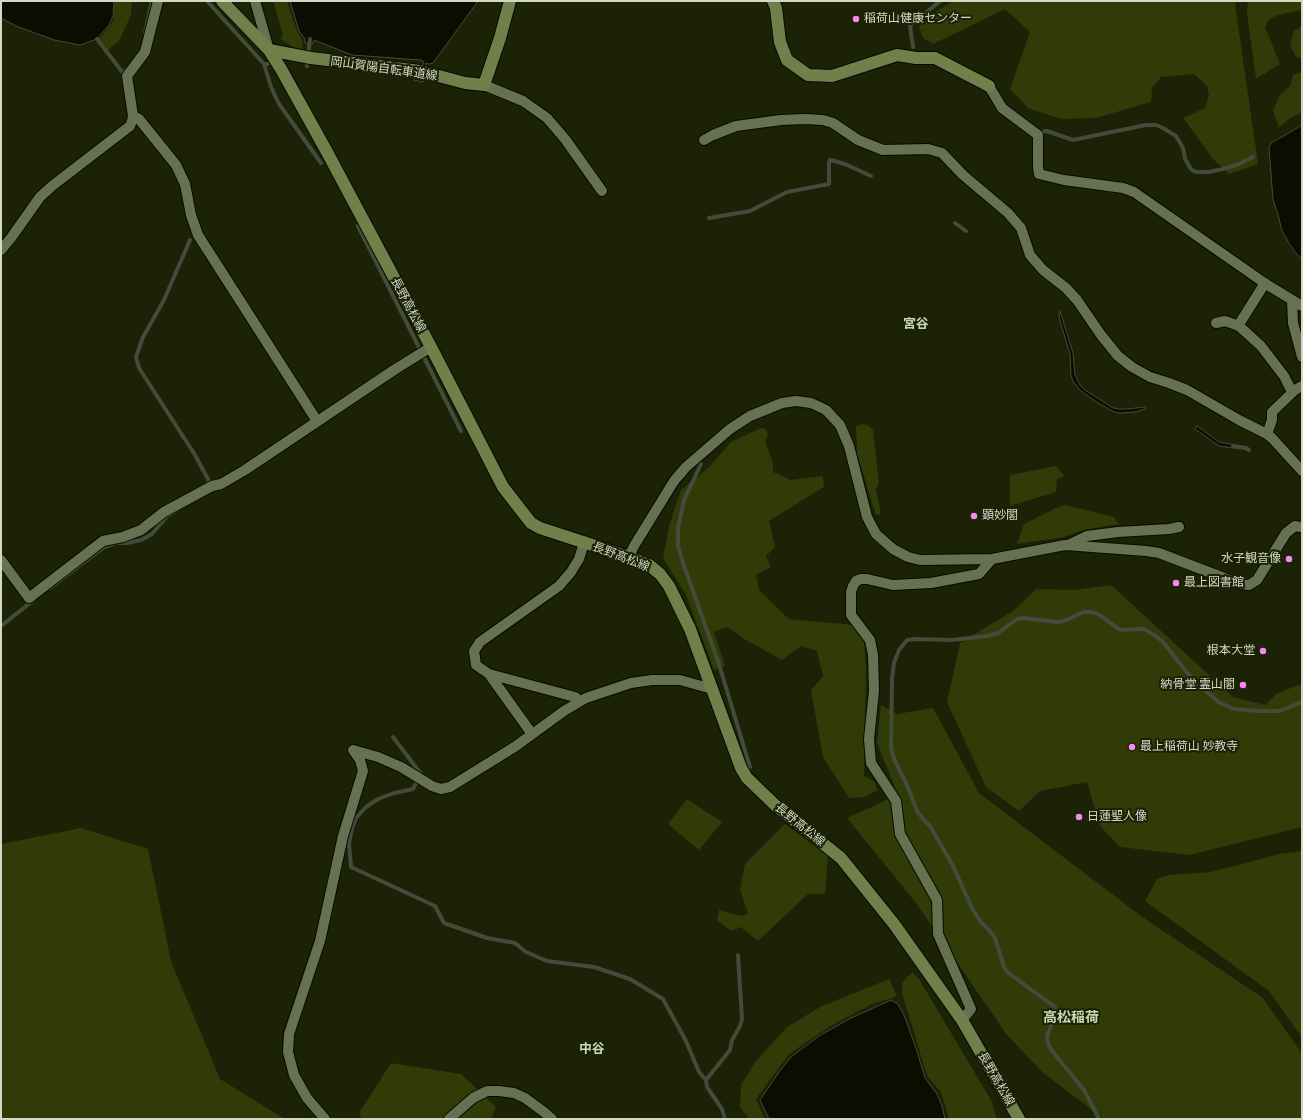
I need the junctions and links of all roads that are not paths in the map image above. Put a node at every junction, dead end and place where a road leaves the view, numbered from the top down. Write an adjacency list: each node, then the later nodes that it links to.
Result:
1 (158, 1): 9 (street)
2 (222, 1): 6 (main road, 長野高松線)
3 (255, 1): 6 (street)
4 (510, 1): 7 (main road)
5 (773, 1): 8 (main road)
6 (269, 50): 7 (main road, 岡山賀陽自転車道線); 18 (main road, 長野高松線)
7 (484, 86): 11 (street)
8 (989, 86): 13 (street)
9 (133, 116): 12 (street); 22 (street)
10 (704, 140): 23 (street)
11 (602, 191)
12 (1, 250)
13 (1265, 283): 14 (street); 17 (street)
14 (1292, 300): 15 (street); 19 (street)
15 (1302, 306)
16 (1216, 323): 17 (street)
17 (1238, 326): 21 (street)
18 (424, 352): 22 (street); 27 (main road, 長野高松線)
19 (1302, 357)
20 (1302, 386): 21 (street)
21 (1292, 392): 23 (street)
22 (317, 422): 31 (street)
23 (1267, 434): 24 (street)
24 (1302, 471)
25 (1179, 527): 28 (street)
26 (1300, 527): 28 (street)
27 (584, 543): 29 (main road, 長野高松線); 32 (street)
28 (1068, 545): 30 (street)
29 (629, 557): 30 (street); 33 (main road, 長野高松線)
30 (992, 559): 36 (street)
31 (1, 560)
32 (489, 674): 34 (street); 35 (street)
33 (712, 689): 34 (street); 36 (main road, 長野高松線)
34 (580, 701): 35 (street)
35 (532, 734): 37 (street)
36 (962, 1020): 40 (main road, 長野高松線)
37 (325, 1119)
38 (449, 1119): 39 (street)
39 (552, 1119)
40 (1019, 1119)

